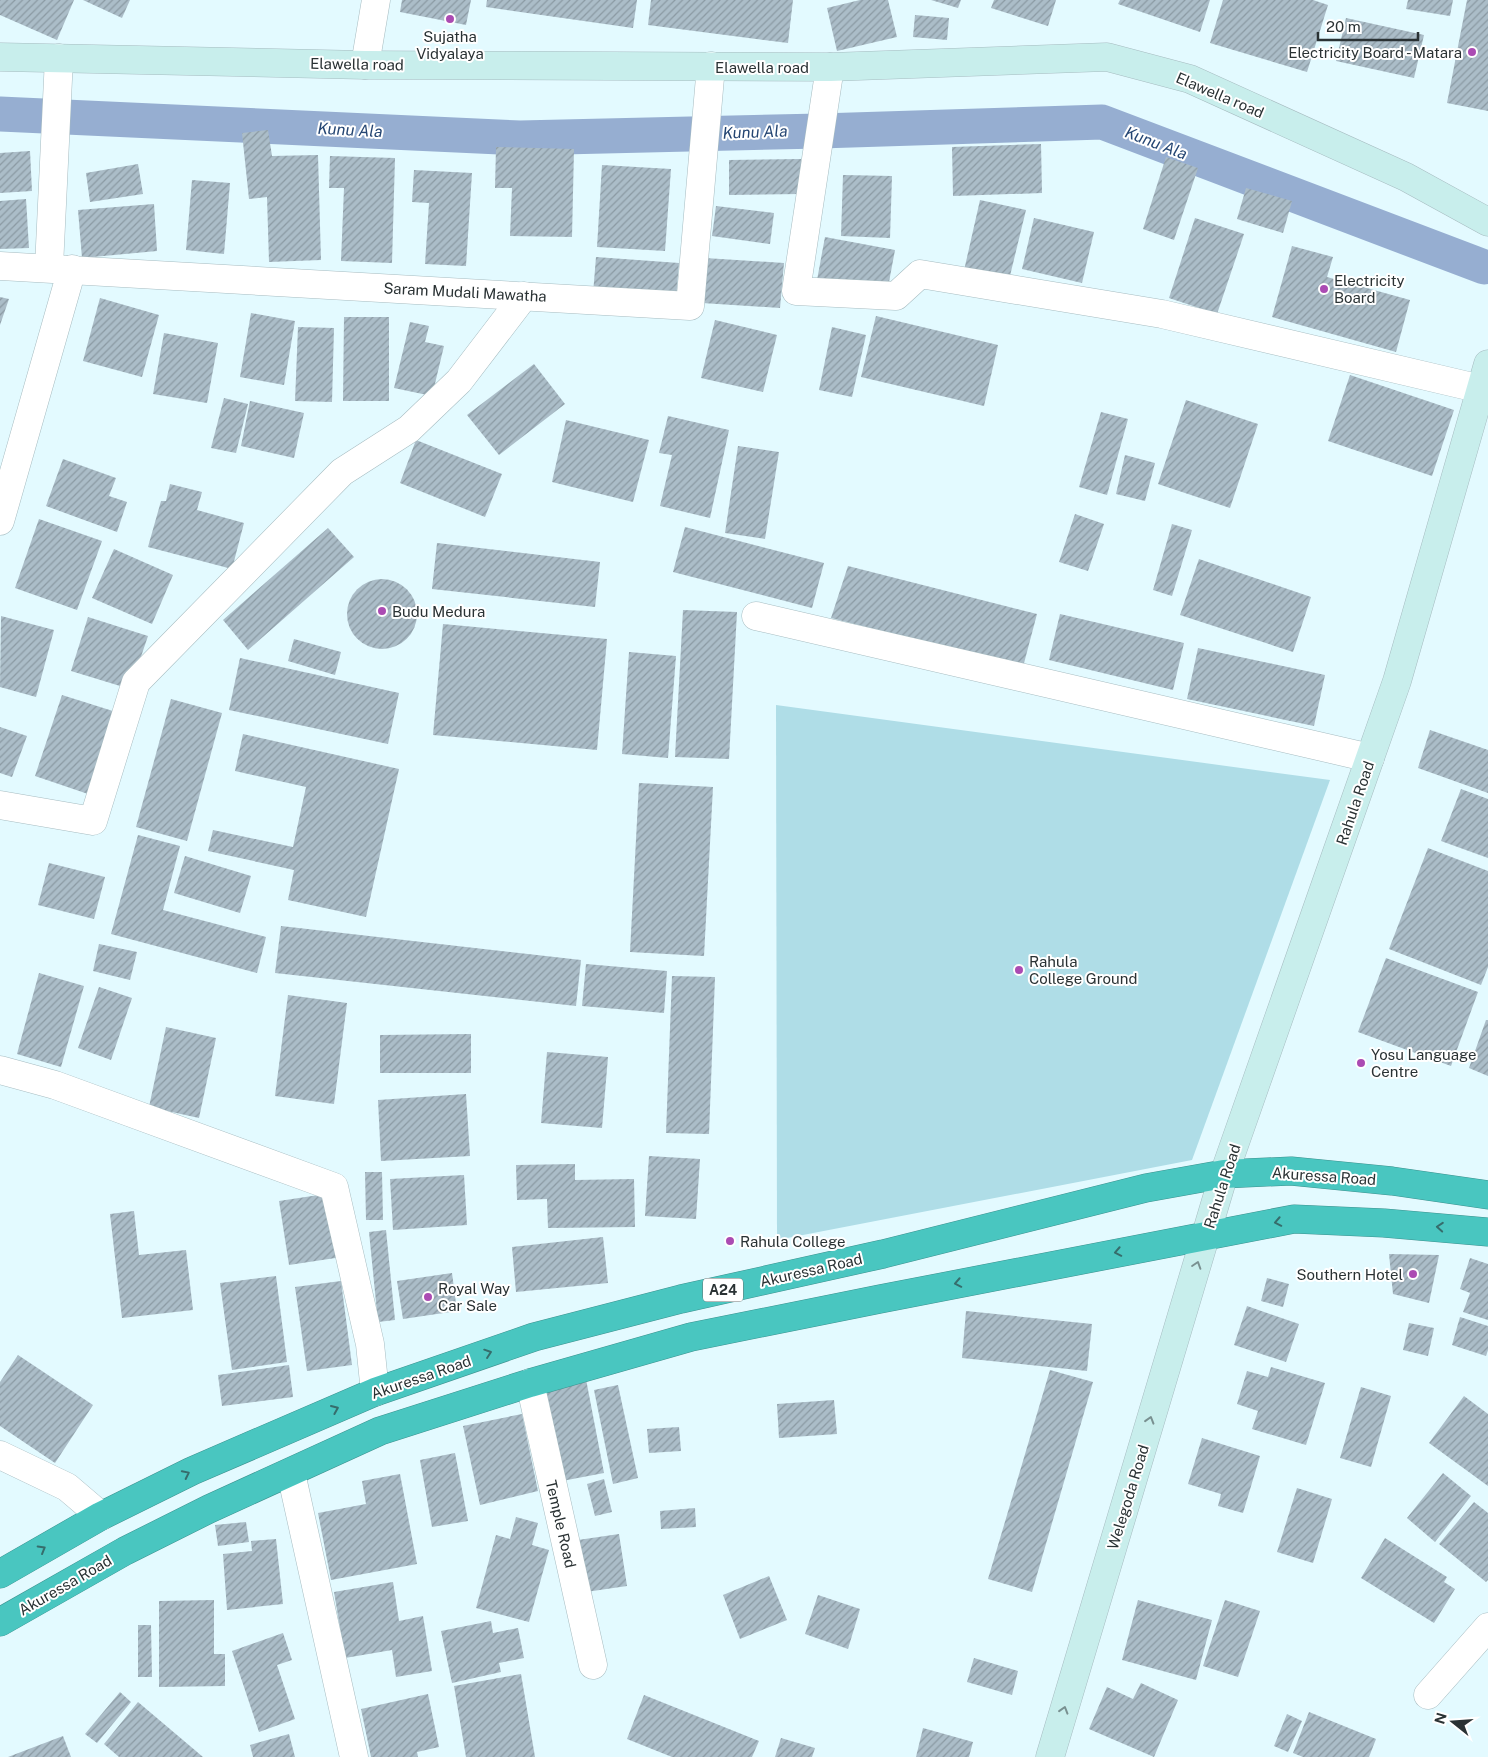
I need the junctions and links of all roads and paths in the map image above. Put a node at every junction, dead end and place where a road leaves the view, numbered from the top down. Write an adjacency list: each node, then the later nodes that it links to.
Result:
1 (376, 0): 4 (street)
2 (0, 57): 3 (street, Elawella road)
3 (59, 58): 4 (street, Elawella road); 9 (street)
4 (365, 65): 5 (street, Elawella road)
5 (711, 66): 6 (street, Elawella road); 10 (street, Saram Mudali Mawatha)
6 (830, 67): 7 (street, Elawella road); 11 (street)
7 (1488, 222)
8 (0, 266): 9 (street, Saram Mudali Mawatha)
9 (60, 268): 10 (street, Saram Mudali Mawatha); 12 (street)
10 (524, 296): 15 (street)
11 (1484, 377): 14 (street, Rahula Road)
12 (0, 521)
13 (756, 616): 14 (street)
14 (1370, 758): 17 (street, Rahula Road)
15 (0, 805)
16 (0, 1070): 22 (street)
17 (1224, 1174): 18 (highway, Akuressa Road / A24); 20 (street, Rahula Road); 22 (highway, Akuressa Road / A24, one-way to 17)
18 (1488, 1195)
19 (1488, 1232): 20 (highway, Akuressa Road, one-way to 20)
20 (1206, 1237): 21 (highway, Akuressa Road, one-way to 21); 32 (street, Welegoda Road, one-way to 20)
21 (530, 1383): 24 (highway, Akuressa Road); 29 (street, Temple Road)
22 (375, 1392): 25 (highway, Akuressa Road / A24, one-way to 22)
23 (0, 1455): 25 (street)
24 (291, 1473): 27 (highway, Akuressa Road); 31 (street)
25 (101, 1516): 26 (highway, Akuressa Road / A24, one-way to 25)
26 (0, 1574)
27 (0, 1622)
28 (1488, 1627): 30 (street)
29 (593, 1665)
30 (1428, 1695)
31 (354, 1757)
32 (1050, 1757)

